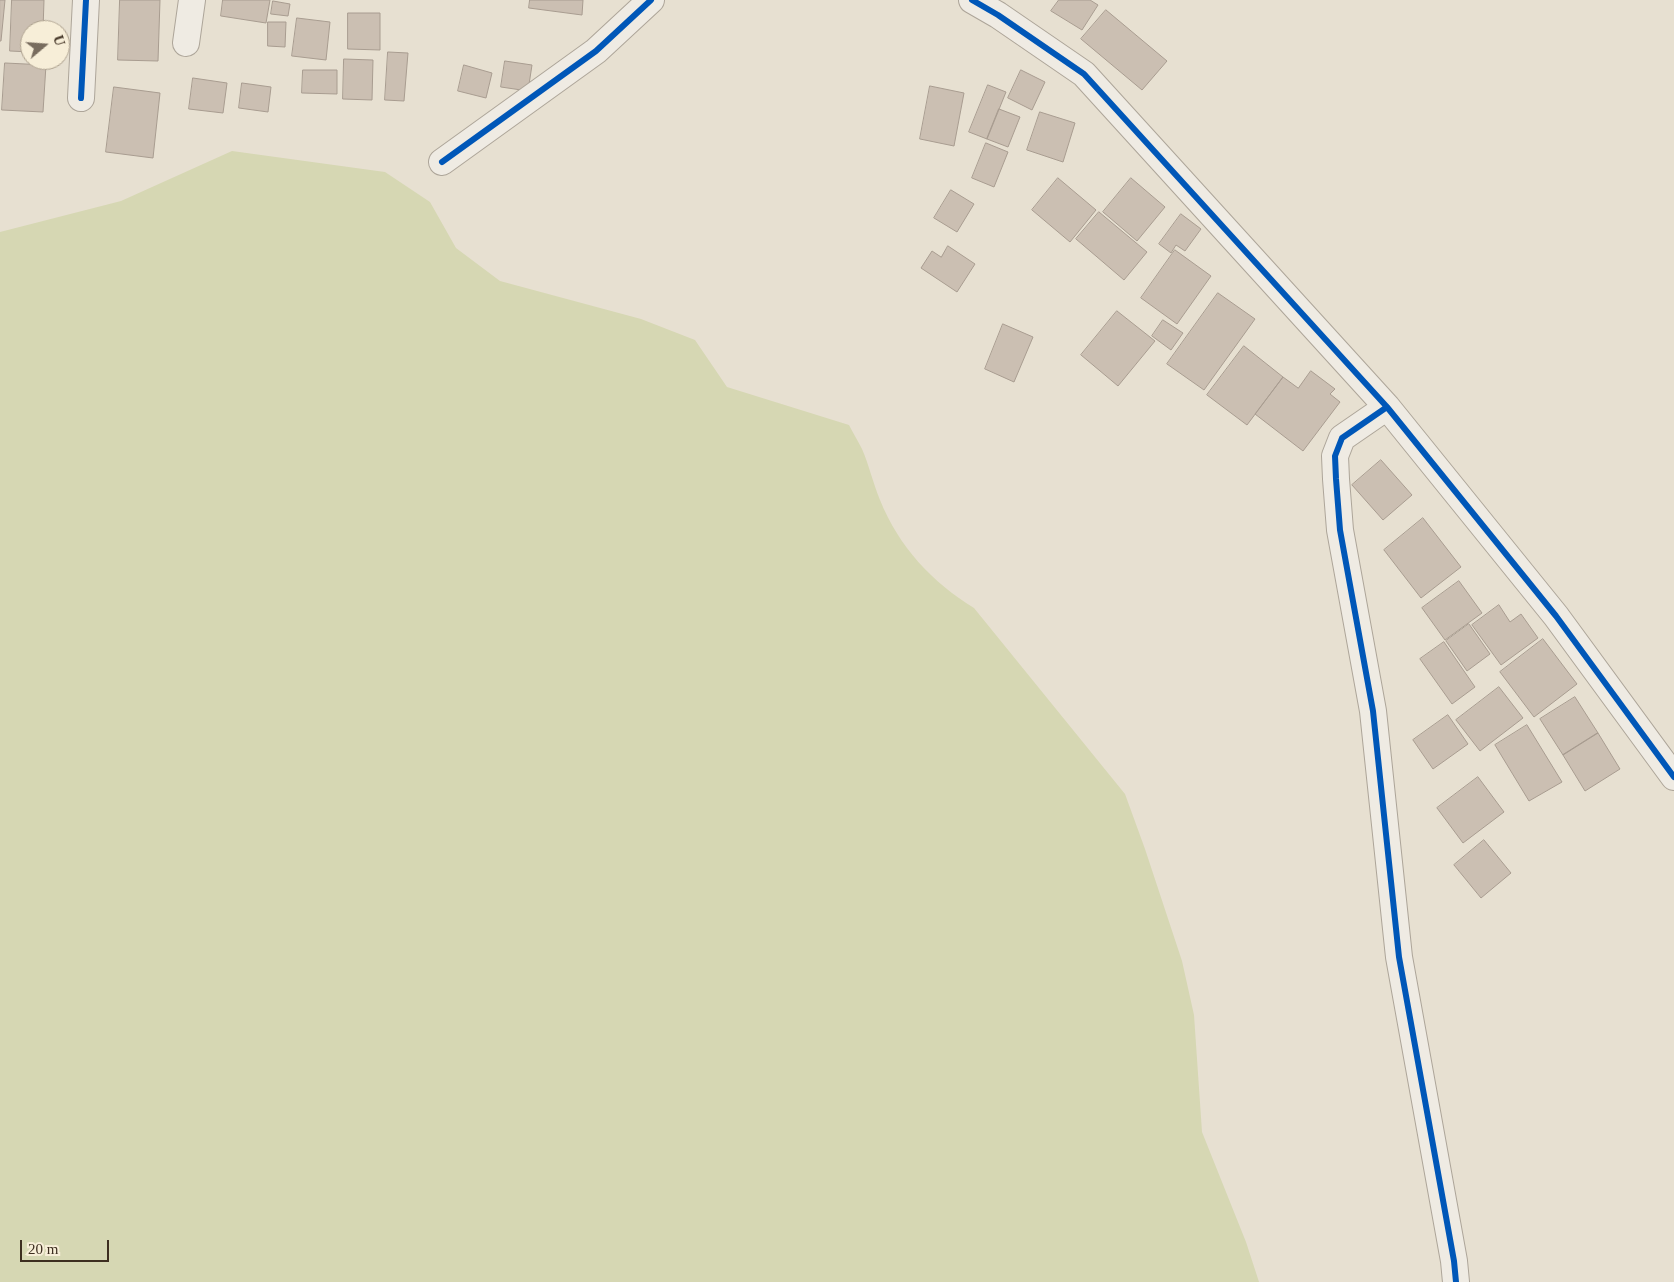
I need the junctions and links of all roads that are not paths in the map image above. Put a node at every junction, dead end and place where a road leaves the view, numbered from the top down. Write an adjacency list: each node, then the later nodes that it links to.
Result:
1 (86, 0): 6 (street)
2 (192, 0): 5 (street)
3 (651, 0): 7 (street)
4 (972, 0): 8 (street)
5 (186, 43)
6 (81, 98)
7 (442, 162)
8 (1387, 407): 9 (street); 10 (street)
9 (1674, 777)
10 (1456, 1282)

